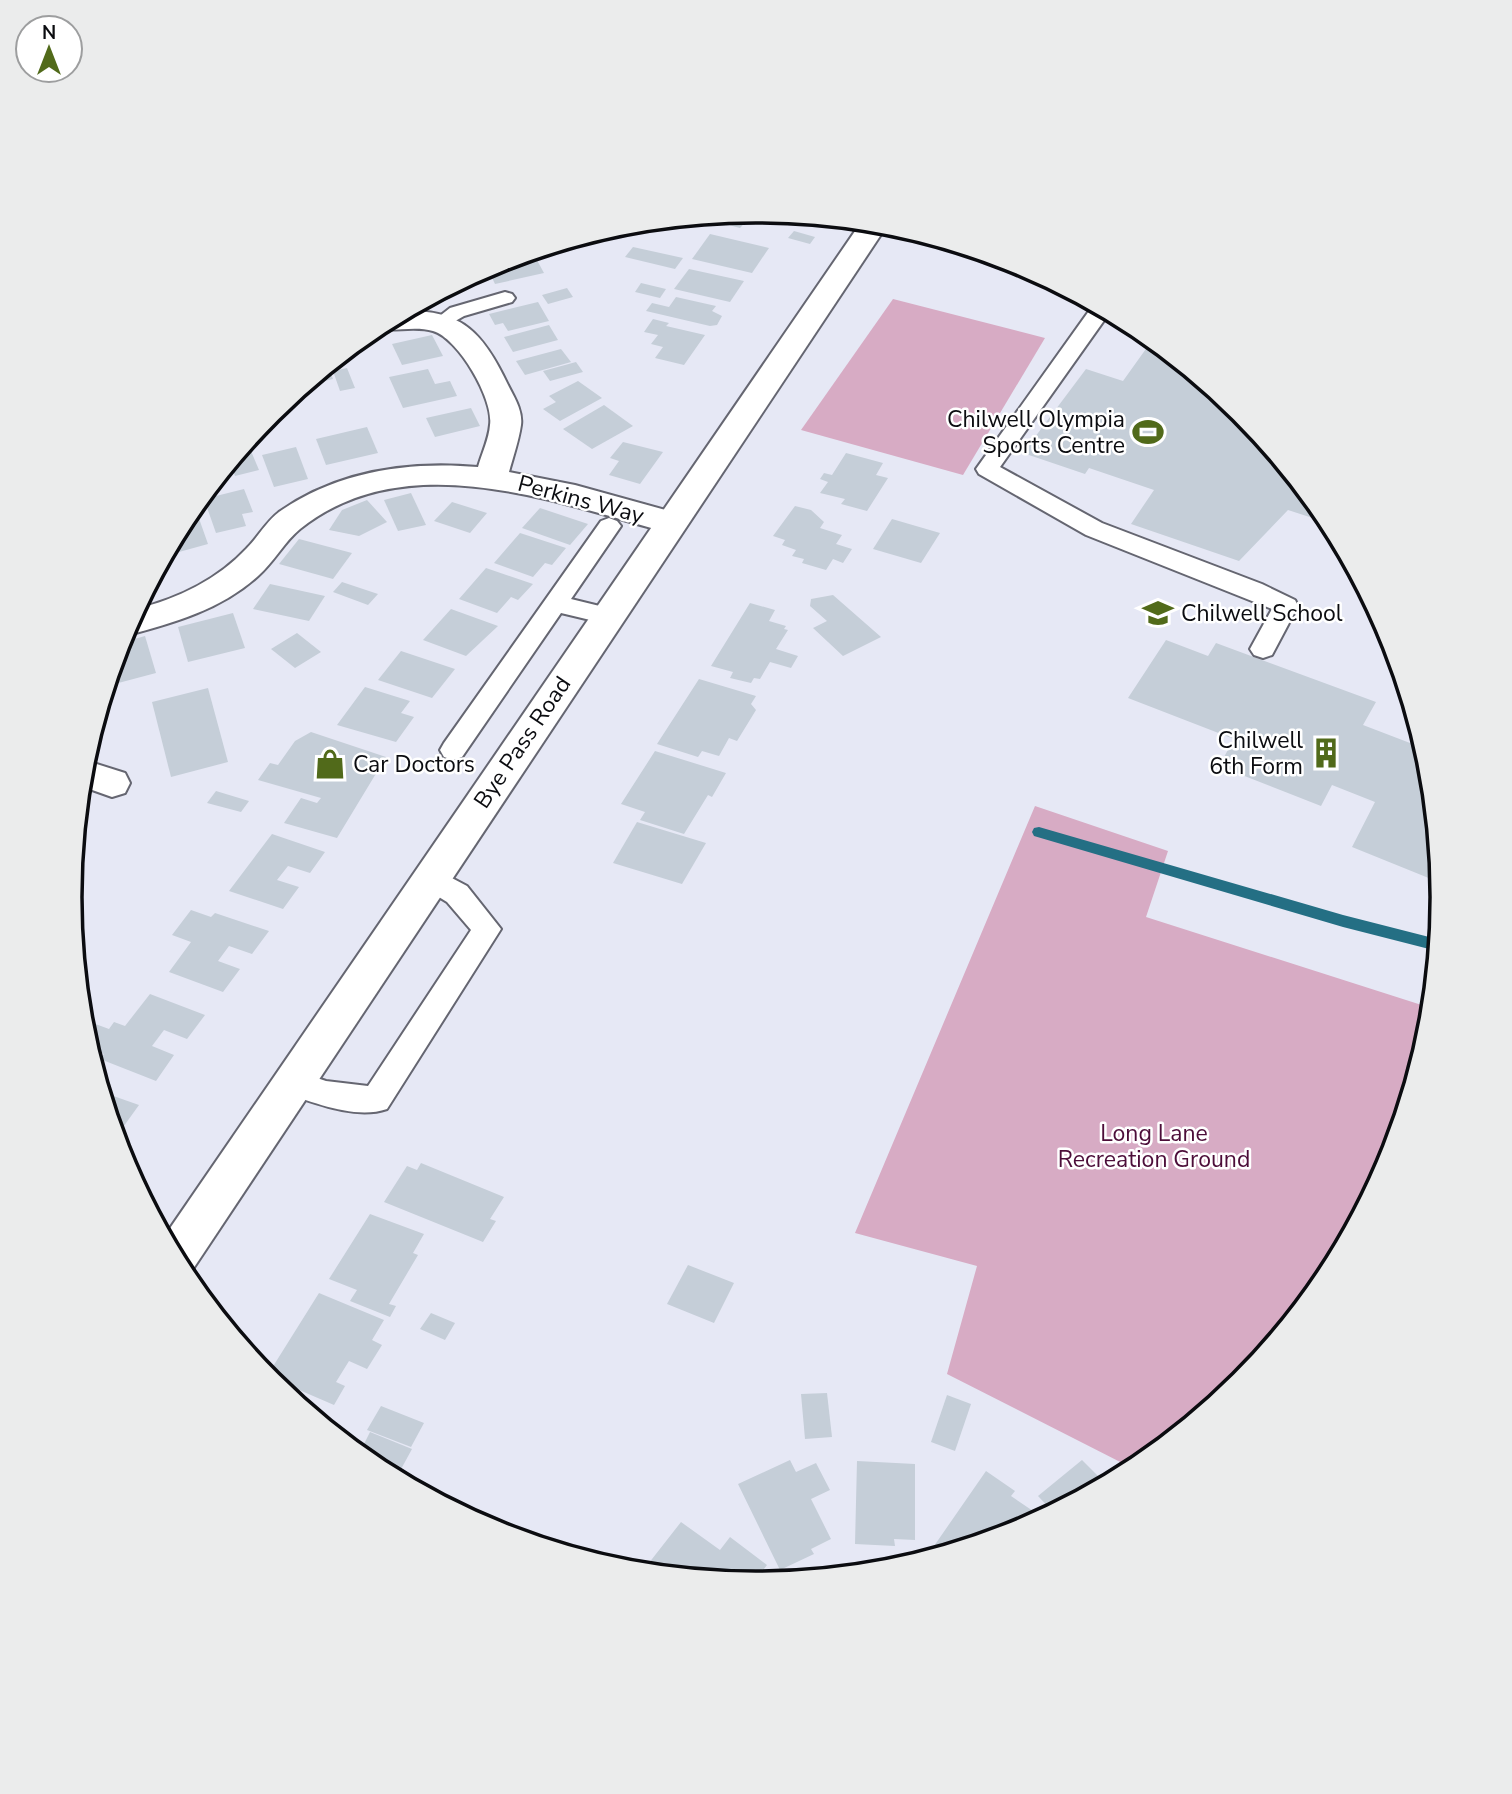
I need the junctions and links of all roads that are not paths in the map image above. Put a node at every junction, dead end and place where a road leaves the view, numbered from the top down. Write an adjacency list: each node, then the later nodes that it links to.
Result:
1 (869, 233): 7 (main road, Bye Pass Road)
2 (505, 298): 5 (lane)
3 (1096, 316): 12 (lane)
4 (408, 321): 5 (main road)
5 (443, 322): 6 (main road, Perkins Way)
6 (491, 478): 7 (main road, Perkins Way); 11 (main road, Perkins Way)
7 (669, 523): 10 (main road, Bye Pass Road)
8 (609, 526): 9 (lane)
9 (555, 603): 10 (lane); 13 (lane)
10 (607, 615): 14 (main road, Bye Pass Road)
11 (143, 620)
12 (1263, 649)
13 (453, 750)
14 (431, 878): 15 (main road, Bye Pass Road); 15 (lane)
15 (293, 1083): 16 (main road, Bye Pass Road)
16 (182, 1248)

